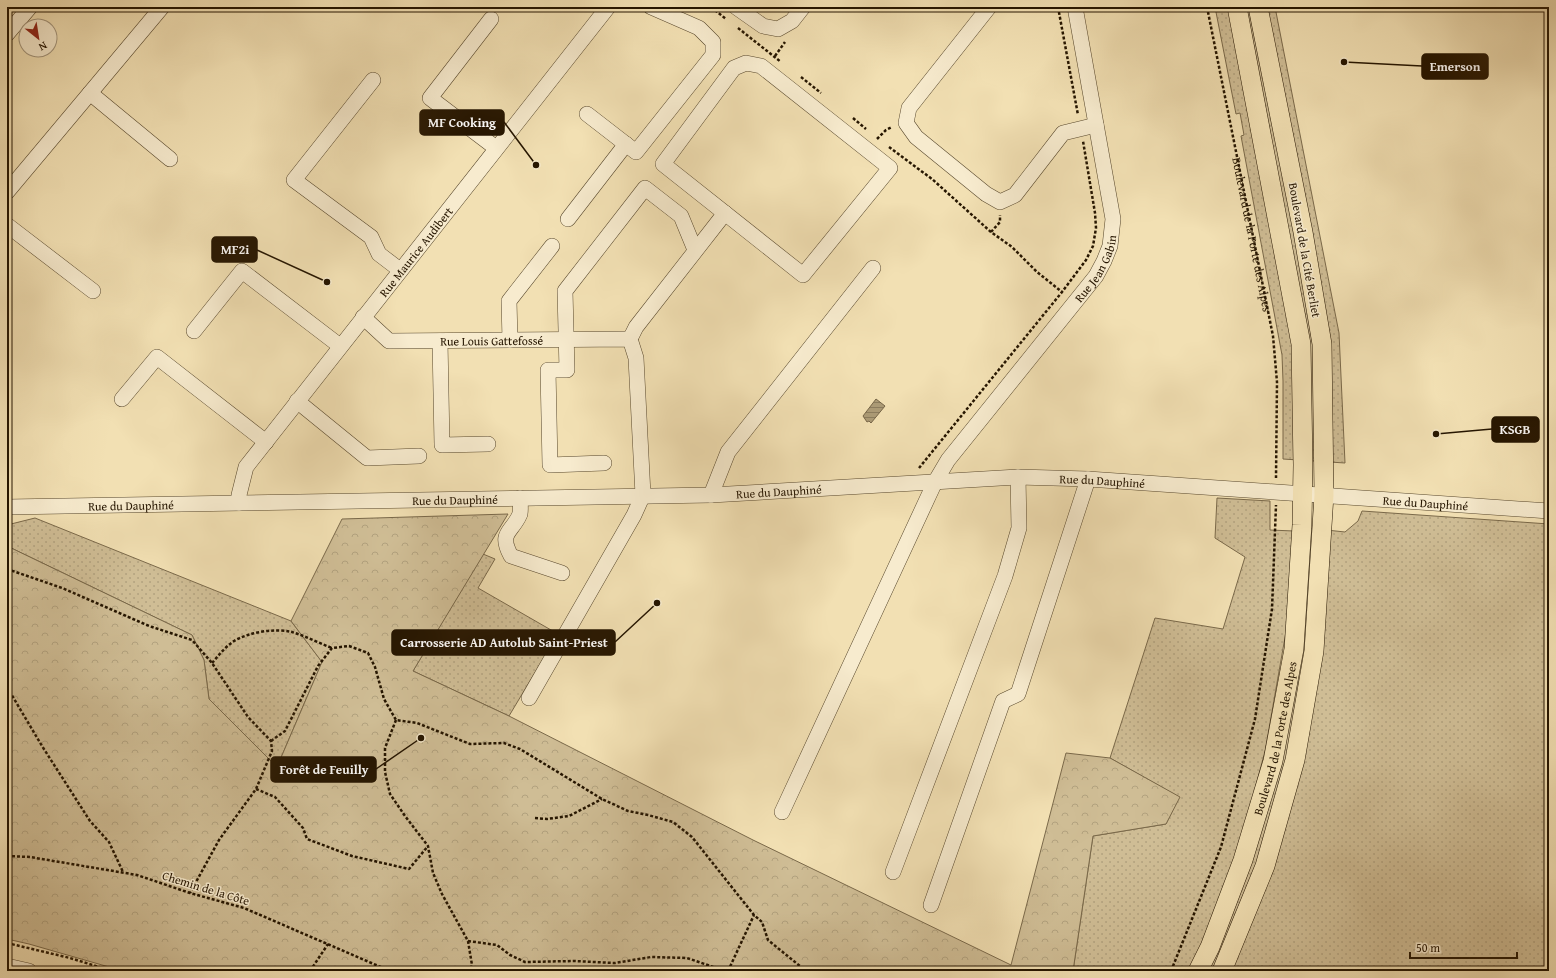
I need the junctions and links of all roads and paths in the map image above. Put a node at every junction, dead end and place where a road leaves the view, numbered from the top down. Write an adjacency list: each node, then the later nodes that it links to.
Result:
1 (30, 7): 14 (street)
2 (162, 7): 16 (street)
3 (608, 7): 23 (street, Rue Maurice Audibert)
4 (651, 7): 22 (street)
5 (736, 7): 6 (street)
6 (803, 7)
7 (989, 7): 18 (street)
8 (1058, 7): 20 (path)
9 (1075, 7): 19 (street, Rue Jean Gabin)
10 (1207, 7): 49 (path, Boulevard de la Porte des Alpes)
11 (1237, 7): 54 (main road, Boulevard de la Cité Berliet)
12 (1258, 7): 57 (main road, Boulevard de la Cité Berliet)
13 (491, 19): 23 (street)
14 (7, 34)
15 (373, 80): 34 (street)
16 (90, 93): 24 (street); 25 (street)
17 (587, 114): 22 (street)
18 (906, 123): 21 (path); 26 (street)
19 (1096, 125): 20 (street); 52 (street, Rue Jean Gabin)
20 (1080, 129): 26 (street); 53 (path)
21 (877, 139)
22 (626, 144): 28 (street)
23 (496, 148): 34 (street, Rue Maurice Audibert)
24 (170, 159)
25 (7, 192)
26 (1000, 202): 30 (path)
27 (725, 213): 27 (street); 32 (street)
28 (568, 219)
29 (7, 225): 35 (street)
30 (991, 232)
31 (552, 246): 39 (street)
32 (695, 250): 38 (street); 40 (street)
33 (873, 268): 56 (street)
34 (400, 270): 36 (street, Rue Maurice Audibert)
35 (93, 291)
36 (363, 317): 41 (street, Rue Louis Gattefossé); 42 (street, Rue Maurice Audibert)
37 (194, 331): 42 (street)
38 (630, 339): 40 (street, Rue Louis Gattefossé); 55 (street)
39 (510, 340): 40 (street, Rue Louis Gattefossé); 41 (street, Rue Louis Gattefossé)
40 (566, 340): 48 (street)
41 (440, 341): 46 (street)
42 (340, 346): 44 (street, Rue Maurice Audibert)
43 (122, 399): 45 (street)
44 (297, 401): 45 (street, Rue Maurice Audibert); 47 (street)
45 (266, 442): 59 (street, Rue Maurice Audibert)
46 (488, 444)
47 (419, 456)
48 (604, 463)
49 (1276, 465)
50 (1018, 477): 51 (street, Rue du Dauphiné); 52 (street, Rue du Dauphiné); 78 (street)
51 (1088, 480): 54 (street, Rue du Dauphiné); 80 (street)
52 (935, 482): 53 (street, Rue du Dauphiné); 73 (street, Rue Jean Gabin)
53 (906, 484): 56 (street, Rue du Dauphiné)
54 (1303, 494): 57 (street, Rue du Dauphiné); 94 (main road, Boulevard de la Porte des Alpes)
55 (643, 495): 56 (street, Rue du Dauphiné); 58 (street, Rue du Dauphiné); 68 (street)
56 (711, 495)
57 (1324, 495): 61 (street, Rue du Dauphiné); 95 (main road, Boulevard de la Porte des Alpes)
58 (520, 498): 59 (street, Rue du Dauphiné); 64 (street)
59 (239, 503): 60 (street, Rue du Dauphiné)
60 (7, 507)
61 (1549, 511)
62 (1276, 523): 93 (path, Boulevard de la Porte des Alpes)
63 (7, 569): 66 (path)
64 (562, 573)
65 (332, 648): 66 (path); 69 (path); 70 (path)
66 (212, 663): 70 (path)
67 (7, 686): 77 (path)
68 (529, 698)
69 (396, 720): 72 (path); 75 (path)
70 (271, 741): 71 (path)
71 (256, 789): 75 (path); 79 (path)
72 (602, 800): 74 (path); 81 (path)
73 (782, 812)
74 (535, 818)
75 (428, 846): 82 (path)
76 (7, 856): 77 (path, Chemin de la Côte)
77 (123, 872): 79 (path, Chemin de la Côte)
78 (893, 872)
79 (190, 894): 84 (path, Chemin de la Côte)
80 (931, 905)
81 (754, 915): 91 (path); 92 (path)
82 (468, 941): 90 (path); 91 (path)
83 (7, 943): 87 (path)
84 (328, 944): 88 (path); 89 (path, Chemin de la Côte)
85 (7, 966): 86 (street)
86 (29, 971)
87 (112, 971)
88 (310, 971)
89 (390, 971)
90 (470, 971)
91 (727, 971)
92 (806, 971)
93 (1171, 971)
94 (1198, 971)
95 (1222, 971)

